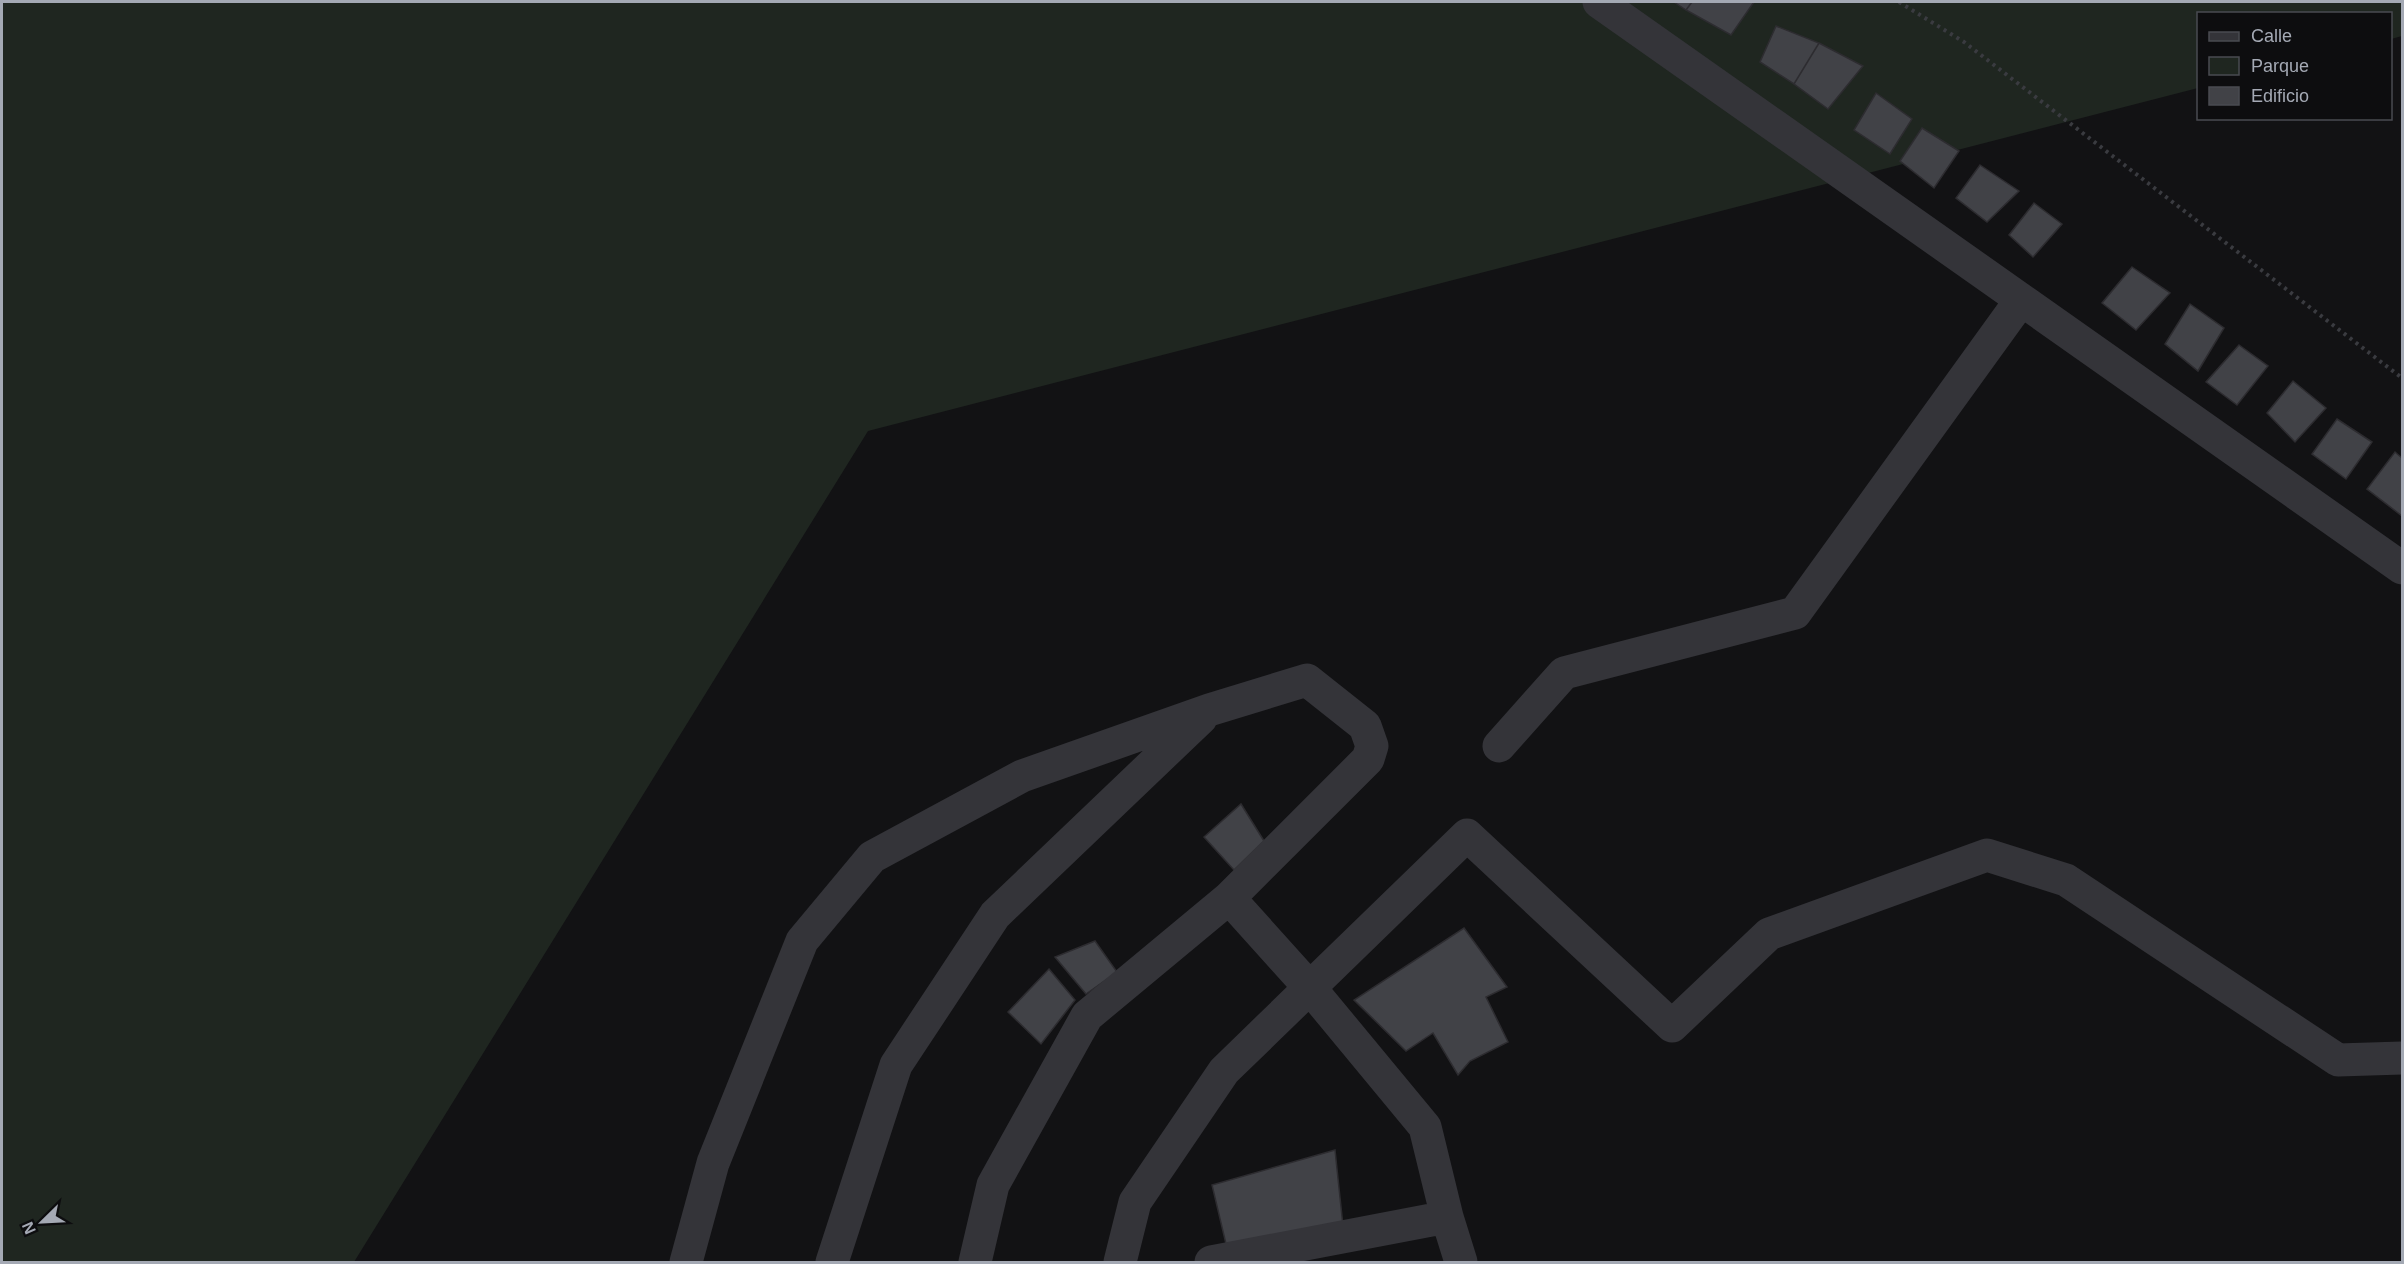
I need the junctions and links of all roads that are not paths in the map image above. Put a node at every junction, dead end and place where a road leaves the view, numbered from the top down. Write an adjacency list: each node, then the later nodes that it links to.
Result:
1 (1599, 2): 2 (street)
2 (2021, 300): 3 (street); 5 (street)
3 (2403, 568)
4 (1209, 710): 6 (street); 10 (street); 11 (street)
5 (1500, 746)
6 (1229, 898): 7 (street); 12 (street)
7 (1310, 988): 8 (street); 9 (street); 13 (street)
8 (2403, 1058)
9 (1447, 1217): 14 (street); 15 (street)
10 (686, 1263)
11 (832, 1263)
12 (975, 1263)
13 (1120, 1263)
14 (1211, 1263)
15 (1461, 1263)

